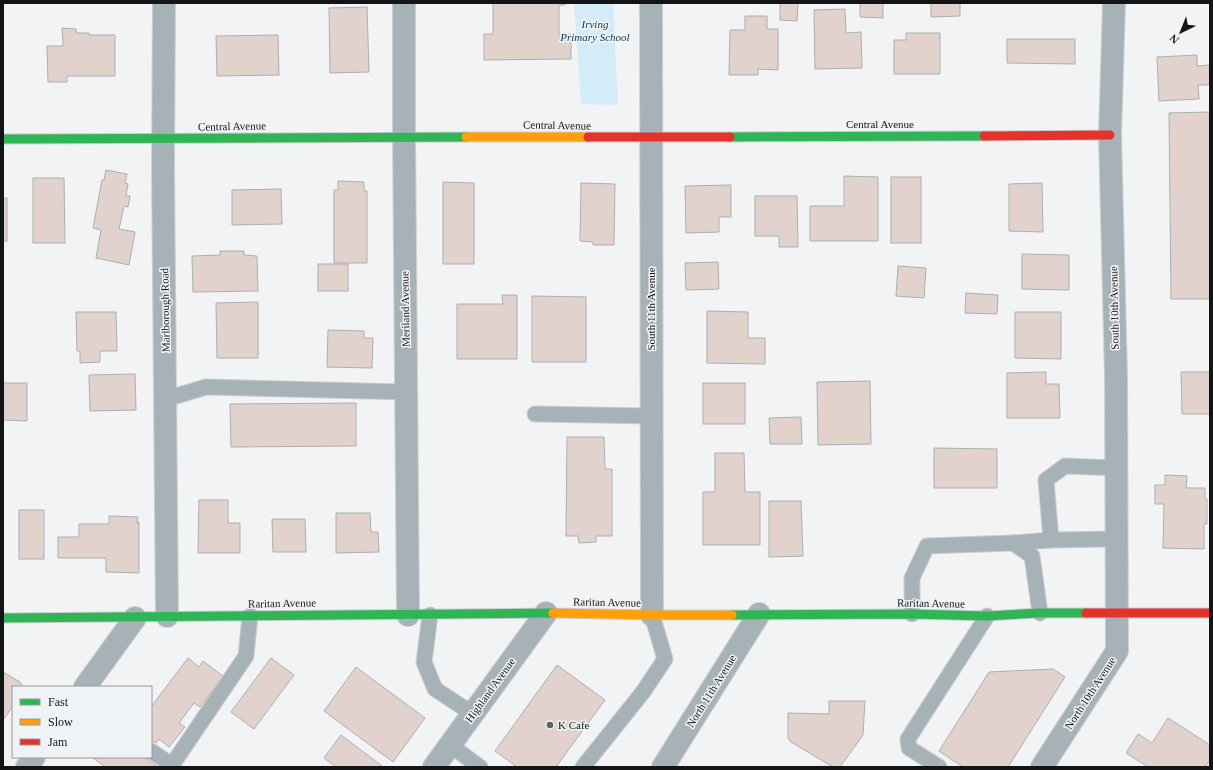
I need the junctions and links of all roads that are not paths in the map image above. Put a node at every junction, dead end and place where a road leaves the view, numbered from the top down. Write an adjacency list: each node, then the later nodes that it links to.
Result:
1 (164, 3): 9 (street, Marlborough Road)
2 (404, 3): 6 (street, Meriland Avenue)
3 (651, 3): 7 (street, South 11th Avenue)
4 (1114, 3): 5 (street, South 10th Avenue)
5 (1110, 135): 7 (main road, Central Avenue); 14 (street, South 10th Avenue)
6 (404, 136): 7 (main road, Central Avenue); 9 (main road, Central Avenue); 10 (street, Meriland Avenue)
7 (650, 138): 13 (street, South 11th Avenue)
8 (3, 139): 9 (main road, Central Avenue)
9 (163, 139): 11 (street, Marlborough Road)
10 (406, 392): 11 (lane); 24 (street, Meriland Avenue)
11 (166, 399): 27 (street, Marlborough Road)
12 (535, 414): 13 (lane)
13 (652, 416): 26 (street, South 11th Avenue)
14 (1116, 468): 15 (street, South 10th Avenue); 16 (lane)
15 (1116, 539): 16 (lane); 21 (street, South 10th Avenue)
16 (1051, 540): 17 (lane)
17 (1013, 543): 20 (lane); 23 (lane)
18 (546, 612): 25 (main road, Raritan Avenue); 26 (main road, Raritan Avenue); 33 (street, Highland Avenue)
19 (1210, 612): 21 (main road, Raritan Avenue)
20 (1040, 613): 21 (main road, Raritan Avenue); 29 (main road, Raritan Avenue)
21 (1116, 613): 43 (street, North 10th Avenue)
22 (759, 614): 23 (main road, Raritan Avenue); 26 (main road, Raritan Avenue); 41 (street, North 11th Avenue)
23 (912, 614): 29 (main road, Raritan Avenue)
24 (408, 615): 25 (main road, Raritan Avenue); 28 (main road, Raritan Avenue)
25 (430, 615): 33 (lane)
26 (652, 615): 40 (lane)
27 (167, 616): 28 (main road, Raritan Avenue); 31 (main road, Raritan Avenue)
28 (250, 616): 35 (lane)
29 (987, 616): 42 (lane)
30 (3, 618): 31 (main road, Raritan Avenue)
31 (135, 618): 32 (street)
32 (86, 686)
33 (472, 714): 34 (street, Highland Avenue)
34 (450, 745): 38 (street, Highland Avenue); 39 (lane)
35 (152, 752)
36 (33, 758): 37 (street)
37 (27, 767)
38 (434, 767)
39 (480, 767)
40 (584, 767)
41 (663, 767)
42 (939, 767)
43 (1042, 767)

